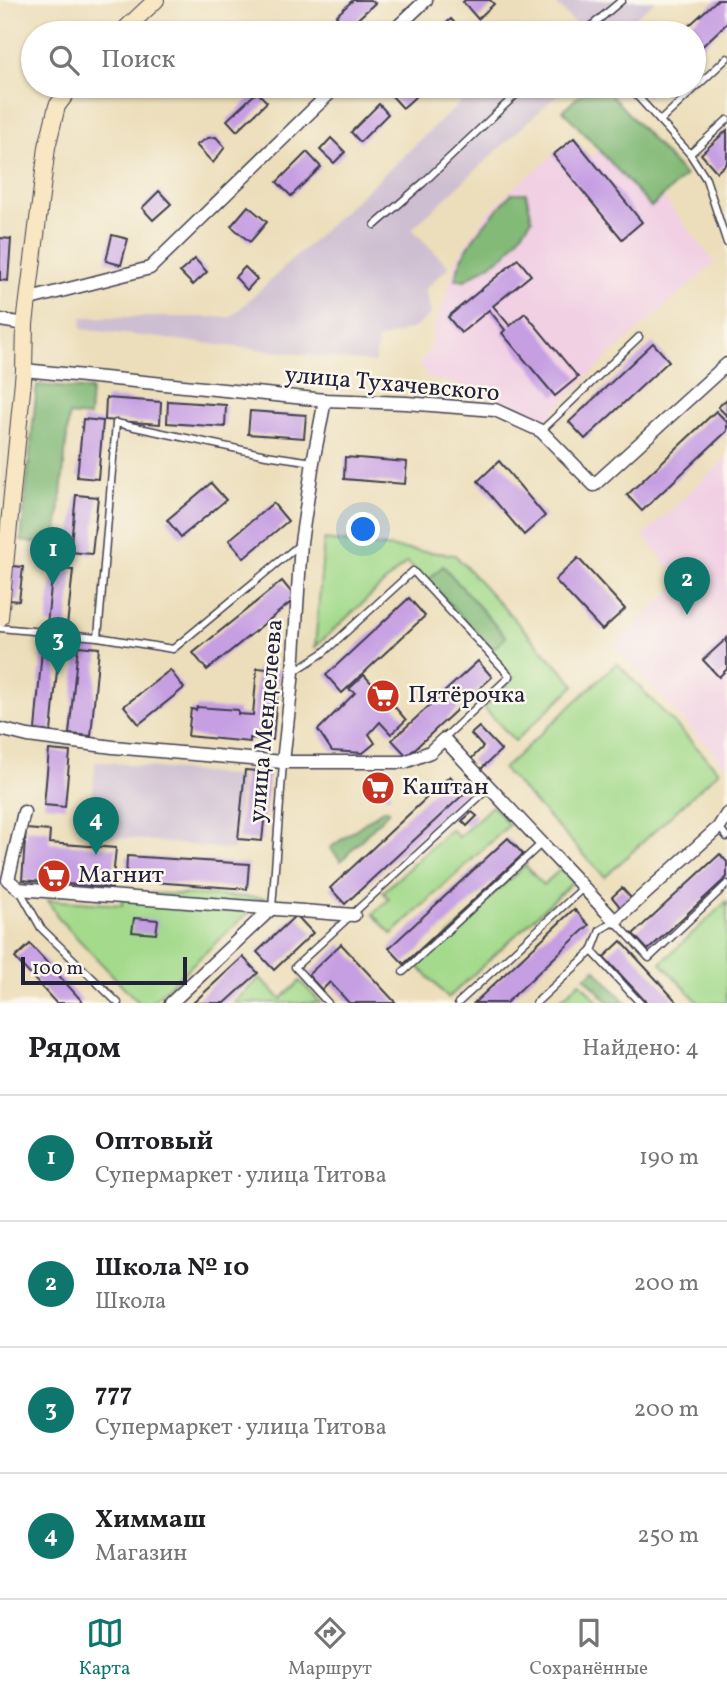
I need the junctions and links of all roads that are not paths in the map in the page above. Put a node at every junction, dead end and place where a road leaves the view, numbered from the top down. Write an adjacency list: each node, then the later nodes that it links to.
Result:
1 (156, 0): 4 (street)
2 (426, 0): 5 (street)
3 (622, 0): 6 (lane)
4 (134, 21)
5 (404, 21)
6 (597, 21)
7 (727, 58): 8 (lane)
8 (706, 78)
9 (63, 98): 19 (street)
10 (325, 98): 19 (street)
11 (513, 98): 17 (lane)
12 (639, 98): 15 (lane)
13 (684, 98): 15 (lane)
14 (727, 120): 16 (lane)
15 (660, 121): 16 (lane)
16 (690, 154): 18 (lane)
17 (375, 225)
18 (727, 243)
19 (30, 299): 21 (street)
20 (0, 320): 21 (street)
21 (25, 324): 24 (street)
22 (639, 337): 26 (lane)
23 (727, 364): 26 (street, улица Тухачевского)
24 (24, 369): 25 (street, улица Тухачевского); 29 (street)
25 (325, 400): 26 (street, улица Тухачевского); 27 (street, улица Менделеева)
26 (541, 430)
27 (313, 462): 28 (street, улица Менделеева); 31 (lane)
28 (301, 542): 31 (lane); 32 (street, улица Менделеева)
29 (0, 618)
30 (0, 628): 31 (lane)
31 (98, 637)
32 (293, 672): 34 (lane); 35 (street, улица Менделеева)
33 (0, 729): 35 (street)
34 (444, 739): 35 (street); 36 (street)
35 (284, 762): 45 (lane, улица Менделеева)
36 (490, 787): 40 (street); 46 (lane)
37 (24, 812): 41 (street)
38 (727, 814): 39 (street)
39 (723, 832): 47 (street)
40 (542, 843): 43 (street); 49 (lane)
41 (4, 878): 44 (street)
42 (727, 884): 47 (lane)
43 (584, 887): 47 (street); 53 (lane)
44 (19, 888): 45 (street); 50 (lane)
45 (272, 908): 46 (street); 51 (street)
46 (354, 915): 52 (lane)
47 (615, 921): 48 (lane)
48 (592, 951): 54 (lane); 55 (lane)
49 (403, 972)
50 (118, 1003)
51 (171, 1003)
52 (328, 1003)
53 (458, 1003)
54 (536, 1003)
55 (640, 1003)

